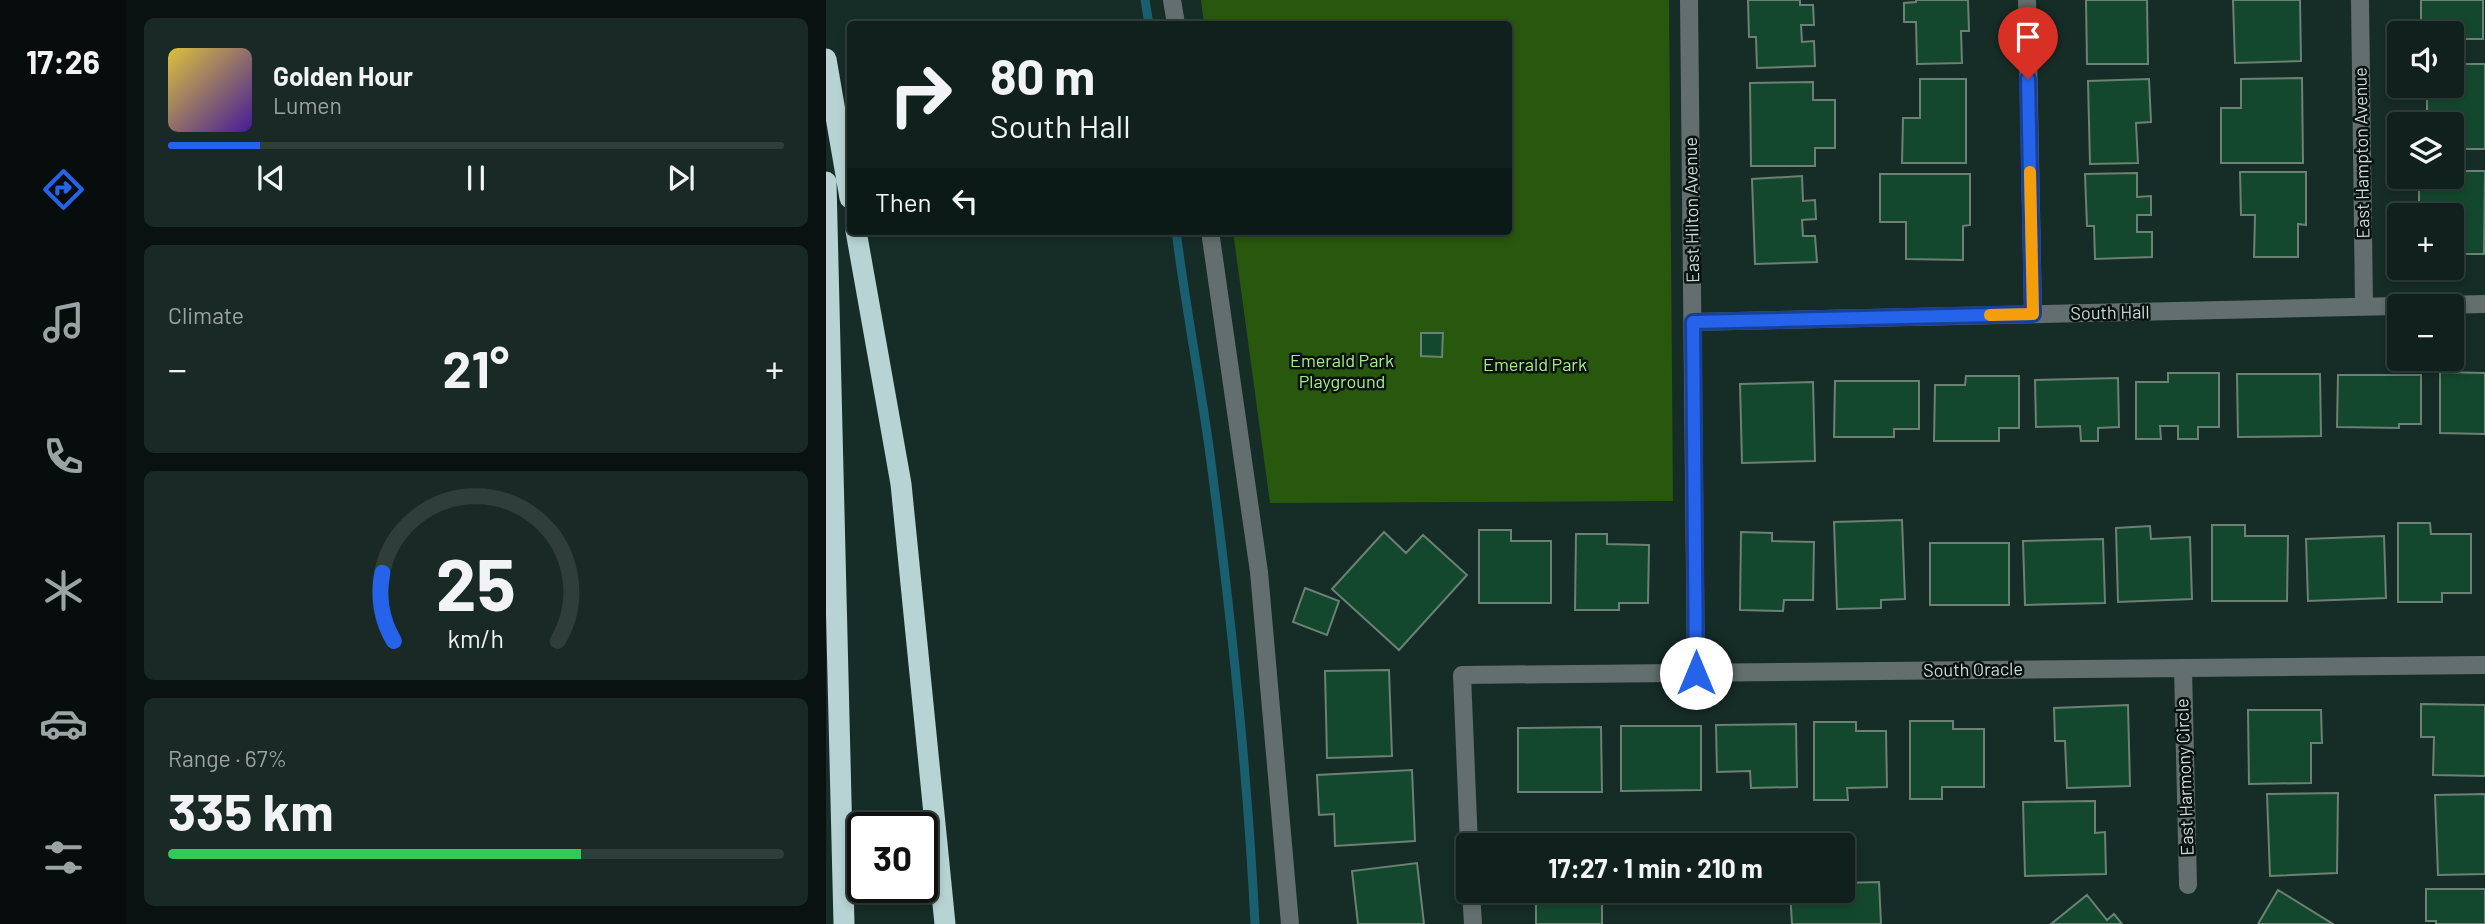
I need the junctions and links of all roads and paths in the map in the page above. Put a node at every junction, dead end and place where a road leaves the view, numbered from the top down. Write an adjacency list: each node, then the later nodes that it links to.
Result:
1 (1172, 0): 5 (street)
2 (1689, 0): 14 (street, East Hilton Avenue)
3 (2027, 0): 13 (street)
4 (2360, 0): 12 (street, East Hampton Avenue)
5 (1176, 21)
6 (826, 59): 7 (highway)
7 (847, 181)
8 (826, 182): 21 (highway)
9 (857, 235): 22 (highway)
10 (1211, 235): 23 (street)
11 (2485, 304): 12 (street, South Hall)
12 (2364, 306): 13 (street, South Hall)
13 (2033, 314): 14 (street, South Hall)
14 (1693, 322): 17 (street, East Hilton Avenue)
15 (2485, 665): 16 (street, South Oracle)
16 (2183, 668): 17 (street, South Oracle); 19 (street, East Harmony Circle)
17 (1696, 673): 18 (street, South Oracle)
18 (1469, 833)
19 (2188, 885)
20 (1472, 903): 24 (street)
21 (844, 924)
22 (945, 924)
23 (1290, 924)
24 (1473, 924)

